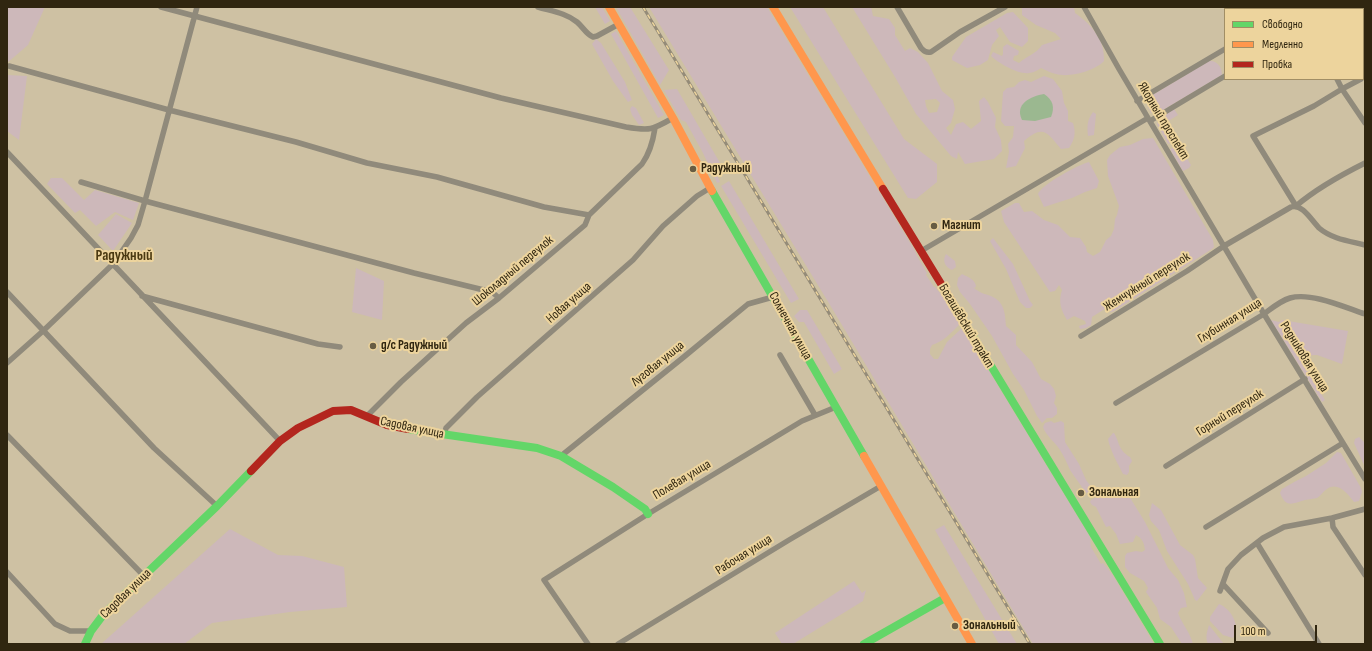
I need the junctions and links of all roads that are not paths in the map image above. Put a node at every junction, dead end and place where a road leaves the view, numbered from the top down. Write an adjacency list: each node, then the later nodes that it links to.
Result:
1 (161, 7): 9 (street)
2 (197, 7): 9 (street)
3 (538, 7): 10 (street)
4 (609, 7): 10 (street, Солнечная улица)
5 (773, 7): 32 (street, Богашёвский тракт)
6 (897, 7): 7 (street)
7 (1005, 7)
8 (1084, 7): 17 (street, Якорный проспект)
9 (194, 16): 18 (street); 22 (street)
10 (619, 24): 19 (street, Солнечная улица)
11 (1224, 50): 17 (street)
12 (9, 66): 18 (street)
13 (1224, 77): 20 (street)
14 (1338, 80): 16 (street)
15 (1359, 80): 16 (street)
16 (1342, 89): 21 (street); 28 (street)
17 (1137, 101): 20 (street, Якорный проспект)
18 (169, 110): 27 (street); 29 (street)
19 (673, 118): 22 (street); 26 (street, Солнечная улица)
20 (1149, 119): 31 (street, Якорный проспект); 32 (street)
21 (1365, 123)
22 (655, 128): 29 (street, Шоколадный переулок)
23 (7, 152): 33 (street)
24 (1365, 163): 28 (street, Жемчужный переулок)
25 (81, 182): 27 (street)
26 (710, 188): 36 (street, Солнечная улица); 51 (street, Новая улица)
27 (145, 201): 33 (street); 37 (street)
28 (1296, 206): 30 (street); 31 (street, Жемчужный переулок)
29 (589, 215): 37 (street, Шоколадный переулок)
30 (1365, 245)
31 (1224, 246): 38 (street, Родниковая улица); 41 (street, Жемчужный переулок)
32 (921, 251): 77 (street, Богашёвский тракт)
33 (113, 264): 35 (street); 40 (street)
34 (7, 292): 40 (street)
35 (142, 296): 42 (street); 52 (street)
36 (773, 297): 47 (street, Солнечная улица); 54 (street, Луговая улица)
37 (499, 298): 49 (street, Шоколадный переулок)
38 (1264, 314): 39 (street, Глубинная улица); 45 (street, Родниковая улица); 46 (street, Глубинная улица)
39 (1365, 314)
40 (43, 331): 44 (street); 58 (street)
41 (1081, 336)
42 (340, 347)
43 (780, 355): 48 (street)
44 (7, 363)
45 (1305, 379): 53 (street, Родниковая улица); 55 (street, Горный переулок)
46 (1116, 403)
47 (836, 407): 48 (street, Полевая улица); 57 (street, Солнечная улица)
48 (816, 415): 60 (street, Полевая улица)
49 (366, 417): 51 (street, Садовая улица); 52 (street, Садовая улица)
50 (7, 435): 66 (street)
51 (444, 435): 54 (street, Садовая улица)
52 (280, 441): 58 (street, Садовая улица)
53 (1343, 443): 56 (street, Родниковая улица); 62 (street)
54 (561, 456): 60 (street, Садовая улица)
55 (1166, 466)
56 (1365, 479)
57 (881, 486): 69 (street, Солнечная улица); 74 (street, Рабочая улица)
58 (217, 506): 66 (street, Садовая улица)
59 (1365, 509): 61 (street)
60 (648, 514): 73 (street, Полевая улица)
61 (1332, 518): 63 (street); 65 (street)
62 (1206, 526)
63 (1256, 543): 67 (street); 78 (street)
64 (7, 572): 70 (street)
65 (1365, 575)
66 (144, 576): 70 (street, Садовая улица)
67 (1223, 584): 68 (street); 71 (street)
68 (1220, 591)
69 (945, 598): 75 (street); 76 (street, Солнечная улица)
70 (91, 631): 72 (street, Садовая улица)
71 (1268, 633)
72 (85, 644)
73 (588, 644)
74 (618, 644)
75 (864, 644)
76 (972, 644)
77 (1160, 644)
78 (1319, 644)

